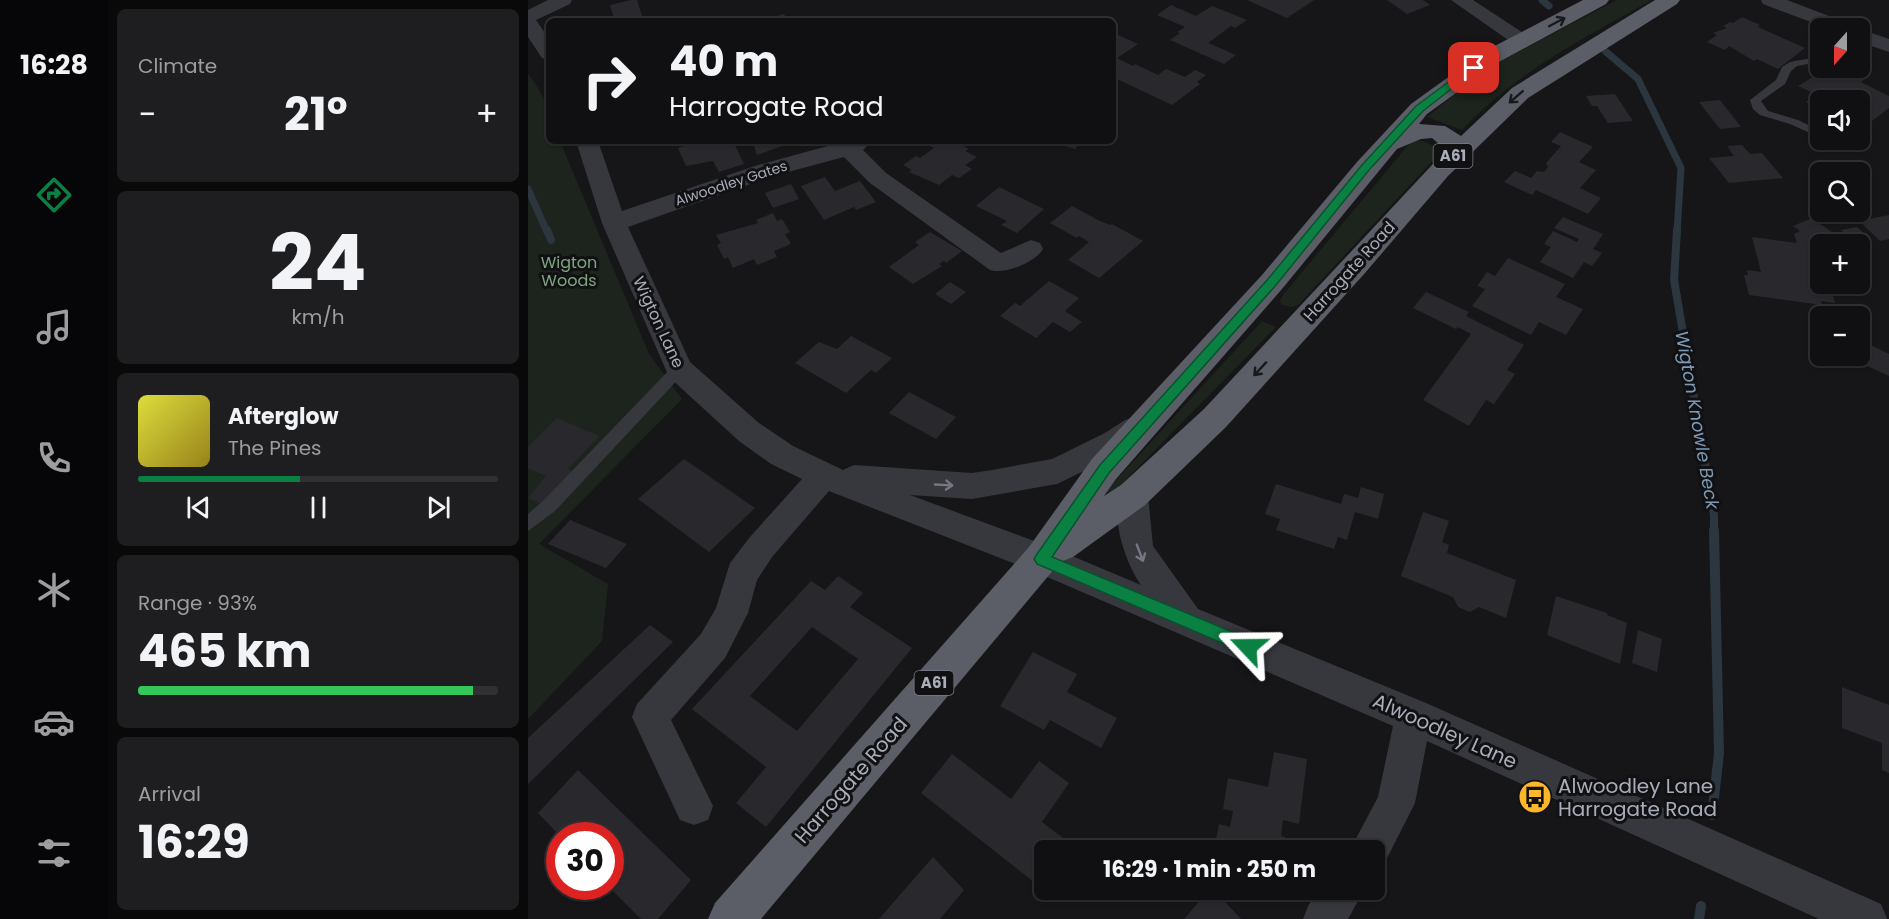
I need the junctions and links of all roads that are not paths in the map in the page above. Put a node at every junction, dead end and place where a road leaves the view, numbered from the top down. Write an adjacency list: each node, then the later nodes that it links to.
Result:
1 (563, 0): 6 (street)
2 (1460, 0): 10 (street)
3 (1599, 0): 10 (highway, Harrogate Road / A61, one-way to 3)
4 (1670, 0): 18 (highway, Harrogate Road / A61, one-way to 18)
5 (1770, 0): 7 (street)
6 (528, 17)
7 (1817, 18)
8 (528, 22): 12 (street)
9 (1870, 39): 11 (street)
10 (1521, 40): 16 (highway, Harrogate Road / A61)
11 (1889, 46)
12 (546, 49)
13 (1810, 61): 14 (lane)
14 (1810, 130)
15 (588, 144): 19 (street, Wigton Lane)
16 (1387, 144): 18 (highway, A61); 21 (highway, Harrogate Road / A61)
17 (855, 145): 19 (street, Alwoodley Gates); 20 (street, Alwoodley Gates)
18 (1459, 151): 22 (highway, Harrogate Road / A61)
19 (614, 223): 23 (street, Wigton Lane)
20 (1031, 249)
21 (1252, 304): 22 (highway); 24 (highway, Harrogate Road / A61)
22 (1300, 326): 26 (highway, Harrogate Road / A61, one-way to 26)
23 (679, 369): 25 (street, Wigton Lane); 27 (lane)
24 (1152, 417): 25 (street, Wigton Lane, one-way to 24); 28 (highway, Harrogate Road / A61)
25 (824, 476): 28 (street, Wigton Lane); 31 (street)
26 (1133, 495): 28 (highway, Harrogate Road / A61); 29 (street, one-way to 29)
27 (528, 524)
28 (1042, 559): 29 (street, Alwoodley Lane); 34 (highway, Harrogate Road / A61)
29 (1187, 621): 30 (street, Alwoodley Lane)
30 (1413, 716): 32 (street); 36 (street, Alwoodley Lane)
31 (693, 806)
32 (1376, 840)
33 (1337, 900): 35 (street)
34 (731, 919)
35 (1324, 919)
36 (1866, 919)

